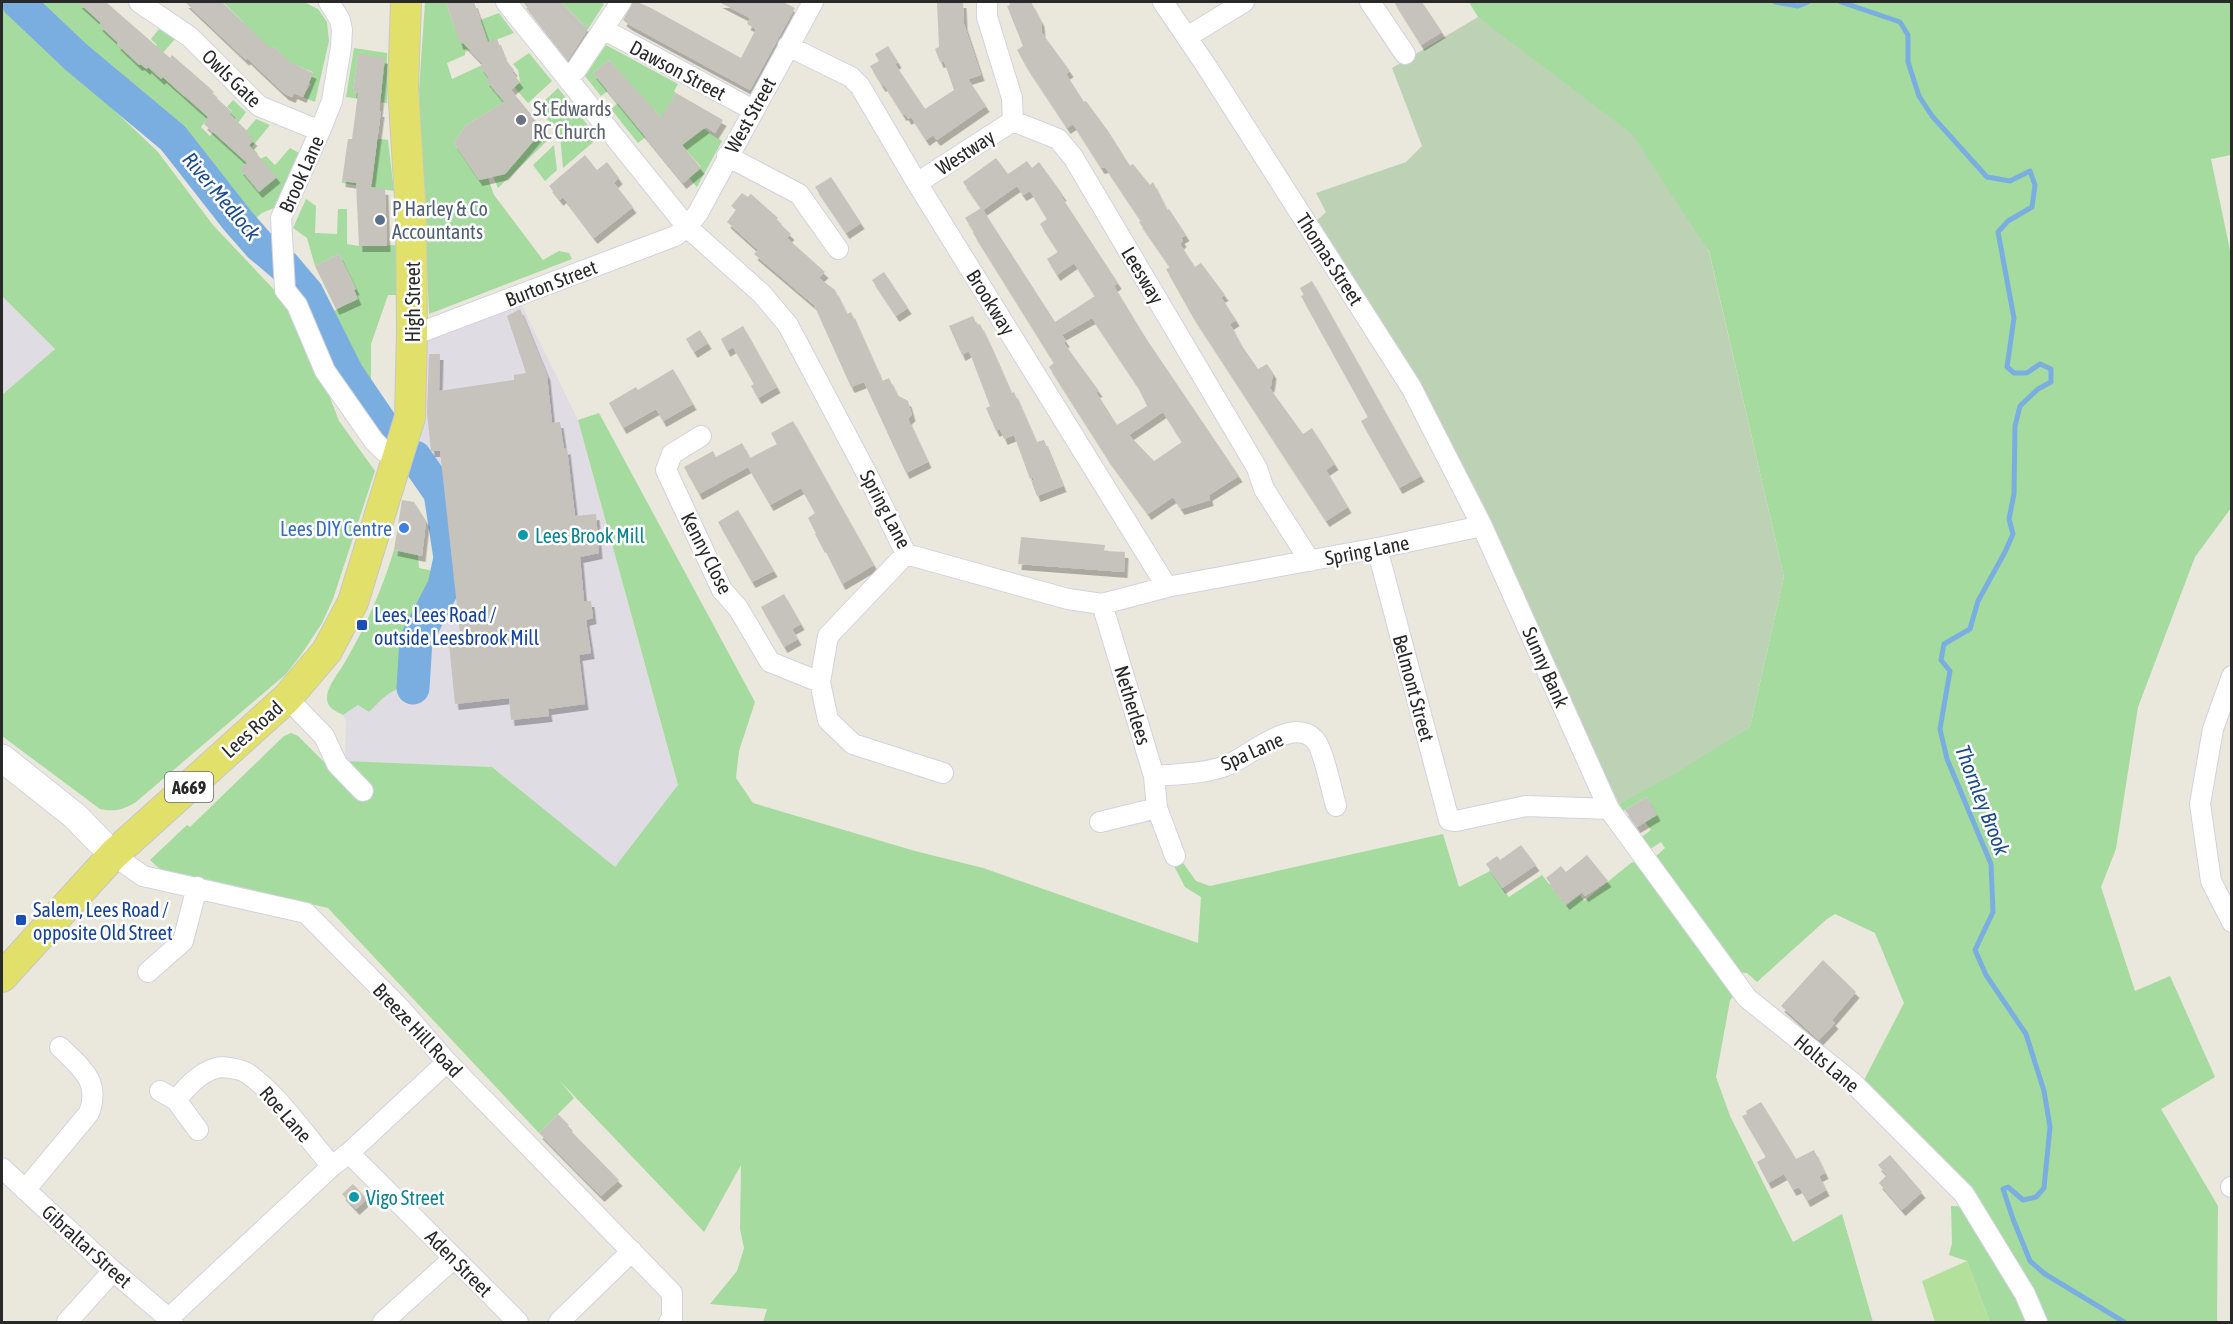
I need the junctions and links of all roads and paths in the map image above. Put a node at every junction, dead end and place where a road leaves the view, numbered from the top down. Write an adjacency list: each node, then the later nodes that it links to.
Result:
1 (329, 2): 18 (street, Brook Lane)
2 (406, 2): 23 (main road, High Street / A669)
3 (506, 2): 15 (street, Spring Lane)
4 (621, 2): 11 (street)
5 (811, 2): 13 (street, West Street)
6 (987, 2): 17 (street)
7 (1163, 2): 12 (street, Thomas Street)
8 (1244, 2): 12 (street)
9 (1370, 2): 14 (street)
10 (150, 5): 18 (street, Owls Gate)
11 (603, 29): 15 (street); 16 (street, Dawson Street)
12 (1186, 37): 26 (street, Thomas Street)
13 (788, 45): 16 (street, West Street); 20 (street, Brookway)
14 (1405, 54)
15 (567, 77): 21 (street, Spring Lane)
16 (753, 110): 19 (street, West Street)
17 (1013, 120): 20 (street, Westway); 29 (street, Leesway)
18 (320, 131): 25 (street, Brook Lane)
19 (728, 156): 21 (street, West Street); 22 (street)
20 (917, 183): 30 (street, Brookway)
21 (687, 227): 23 (street, Burton Street); 28 (street, Spring Lane)
22 (838, 249)
23 (412, 331): 25 (main road, High Street / A669)
24 (701, 436): 33 (street, Kenny Close)
25 (399, 456): 34 (main road, Lees Road / A669)
26 (1482, 526): 27 (street, Spring Lane); 41 (street, Sunny Bank)
27 (1377, 548): 29 (street, Spring Lane); 41 (street, Belmont Street)
28 (906, 554): 31 (street, Spring Lane); 33 (street)
29 (1310, 561): 30 (street, Spring Lane)
30 (1167, 587): 31 (street, Spring Lane)
31 (1102, 604): 37 (street, Netherlees)
32 (2232, 676): 46 (street)
33 (820, 682): 36 (street)
34 (287, 698): 38 (street); 43 (main road, Lees Road / A669)
35 (2, 758): 43 (street)
36 (943, 773)
37 (1154, 776): 39 (street, Spa Lane); 40 (street, Netherlees)
38 (363, 791)
39 (1336, 806)
40 (1157, 808): 42 (street); 44 (street, Netherlees)
41 (1609, 808): 65 (street, Holts Lane)
42 (1100, 822)
43 (113, 855): 45 (street, Breeze Hill Road); 48 (main road, Lees Road / A669)
44 (1175, 856)
45 (197, 887): 47 (street); 50 (street, Breeze Hill Road)
46 (2232, 922)
47 (148, 972)
48 (2, 977)
49 (60, 1047): 55 (street)
50 (447, 1062): 52 (street); 56 (street, Breeze Hill Road)
51 (198, 1130): 53 (street, Roe Lane)
52 (349, 1153): 53 (street); 57 (street, Aden Street)
53 (332, 1166): 59 (street)
54 (2, 1168): 55 (street, Gibraltar Street)
55 (25, 1190): 58 (street, Gibraltar Street)
56 (632, 1251): 63 (street); 64 (street, Breeze Hill Road)
57 (454, 1258): 61 (street); 62 (street, Aden Street)
58 (113, 1271): 59 (street, Gibraltar Street); 60 (street)
59 (171, 1320)
60 (67, 1323)
61 (383, 1323)
62 (518, 1323)
63 (559, 1323)
64 (669, 1323)
65 (2037, 1323)

